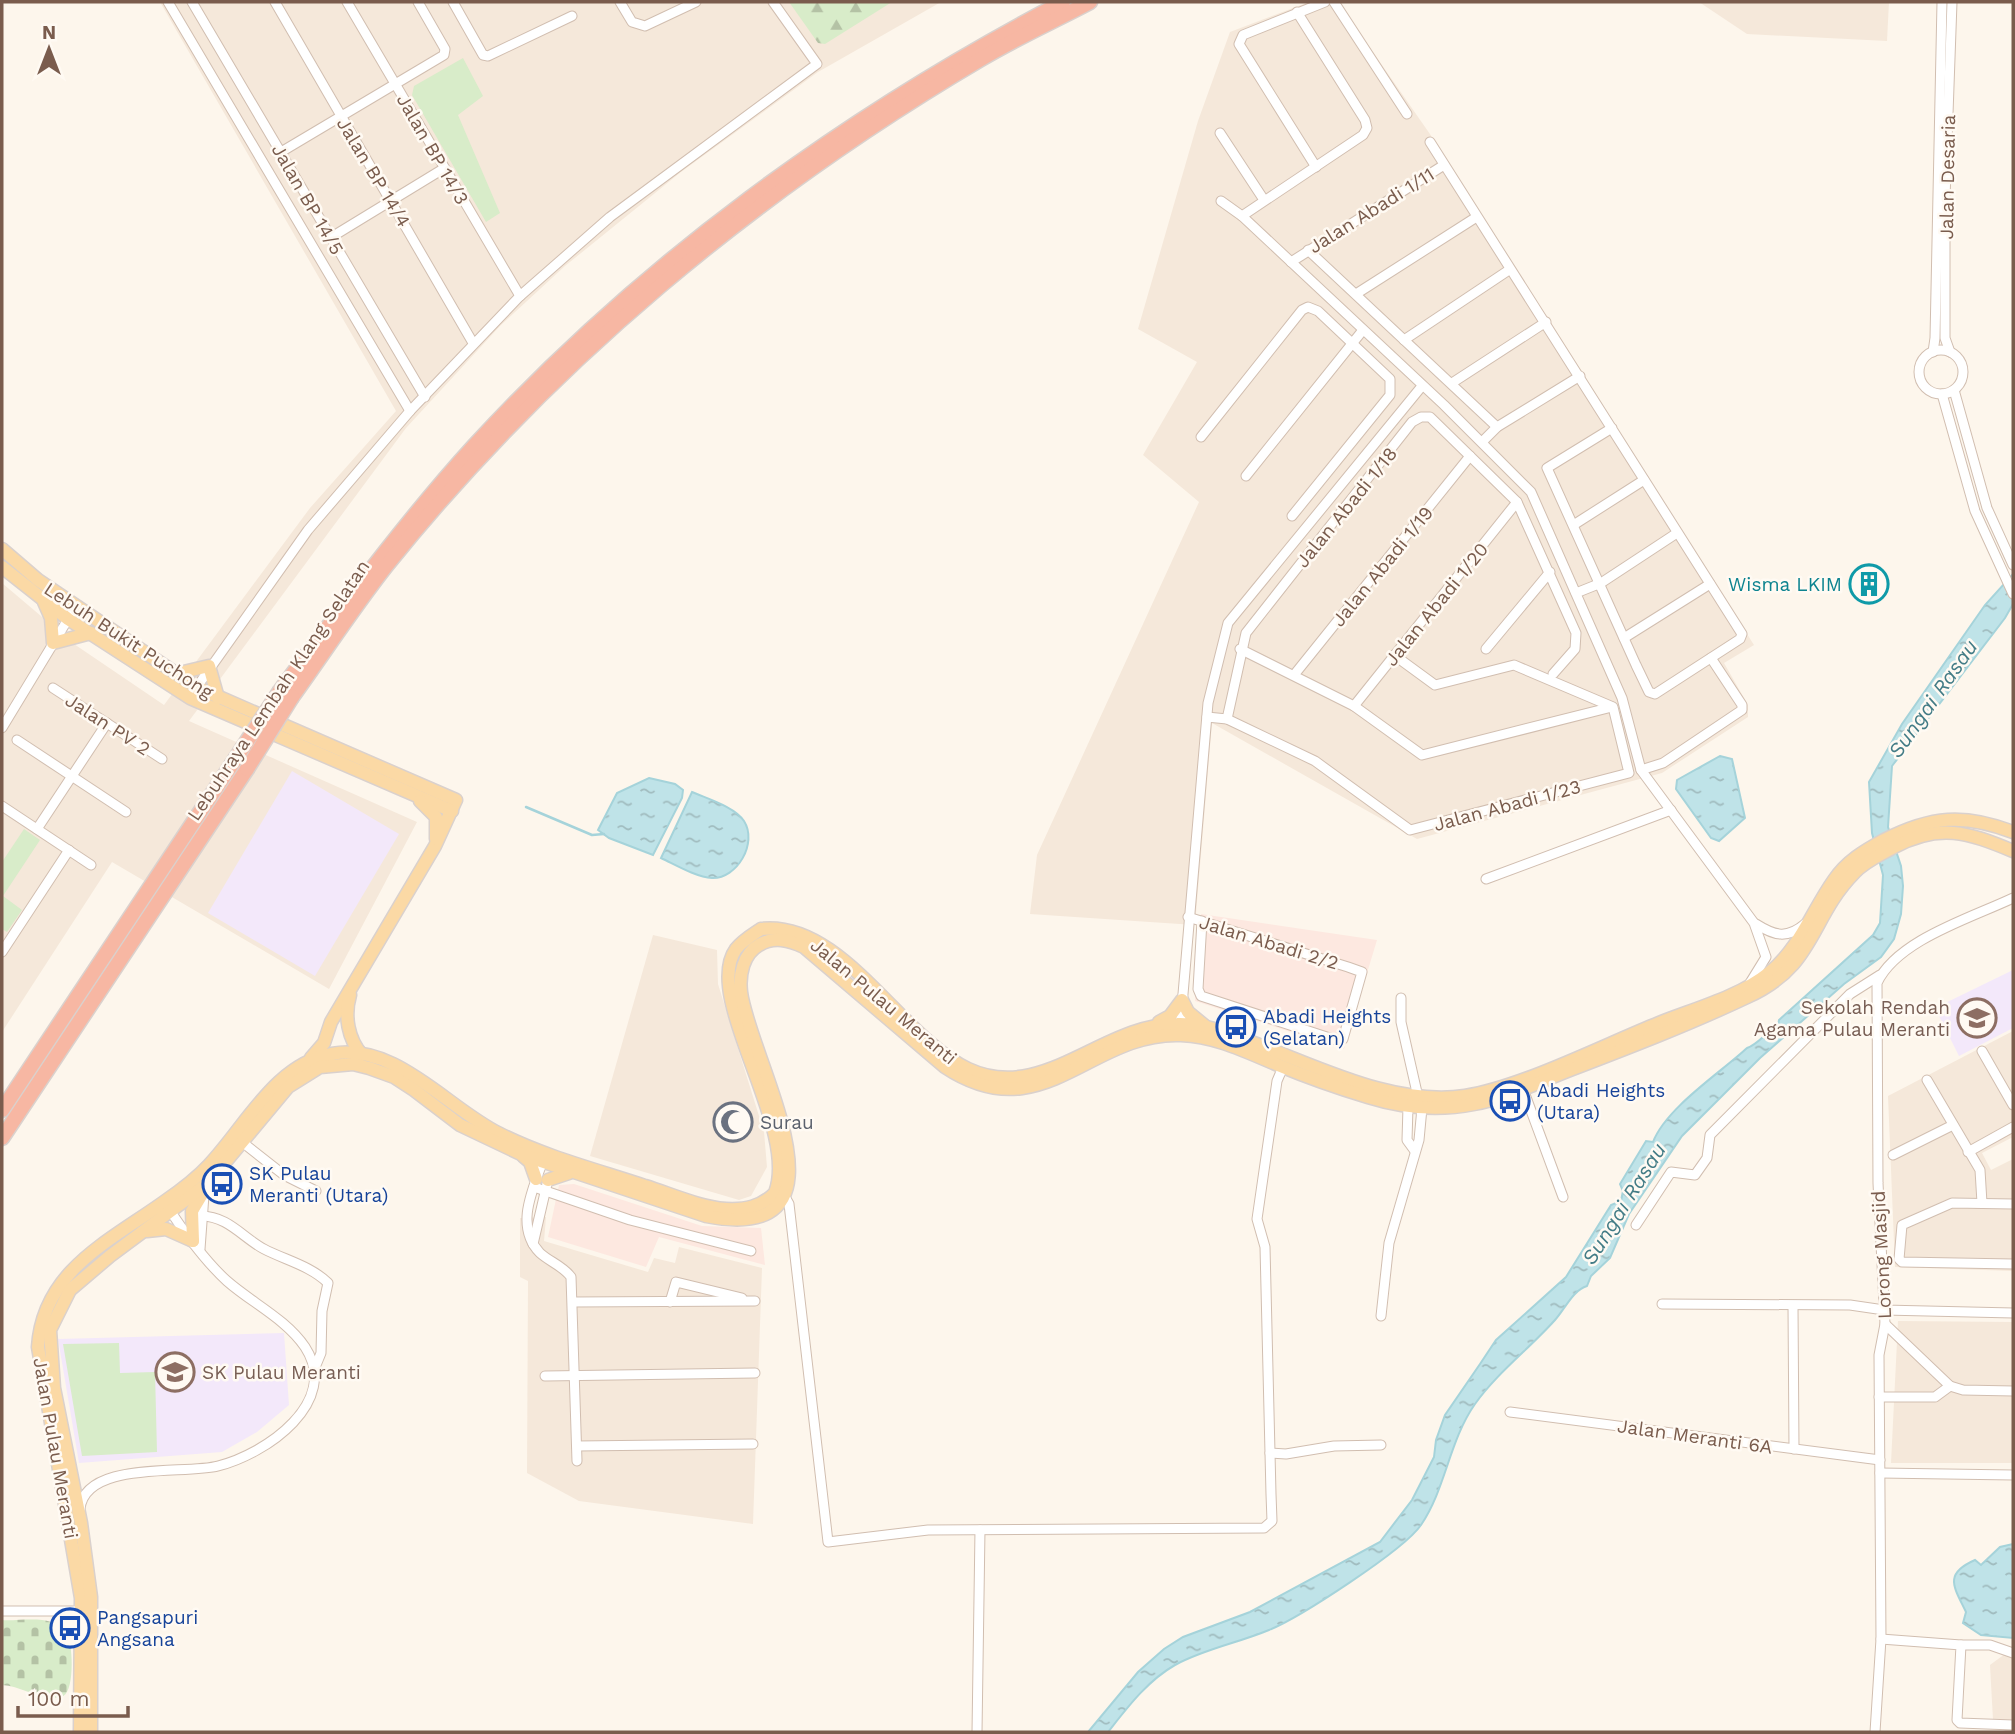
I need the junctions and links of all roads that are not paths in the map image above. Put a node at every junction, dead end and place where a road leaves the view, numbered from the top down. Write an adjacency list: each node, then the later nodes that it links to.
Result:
1 (168, 2): 19 (street)
2 (192, 2): 18 (street, Jalan BP 14/5)
3 (275, 2): 22 (street, Jalan BP 14/4)
4 (346, 2): 20 (street, Jalan BP 14/3)
5 (418, 2): 20 (street)
6 (453, 2): 17 (street)
7 (620, 2): 8 (street)
8 (696, 2)
9 (773, 2): 39 (street)
10 (1063, 2): 89 (highway, Lebuhraya Lembah Klang Selatan)
11 (1090, 2): 89 (highway, Lebuhraya Lembah Klang Selatan)
12 (1325, 2): 16 (street)
13 (1335, 2): 21 (street)
14 (1942, 2): 45 (street, Jalan Desaria)
15 (1952, 2): 46 (street, Jalan Desaria)
16 (1297, 12): 27 (street); 27 (street)
17 (572, 16)
18 (217, 45): 19 (street); 25 (street, Jalan BP 14/5)
19 (200, 54): 53 (street)
20 (396, 85): 22 (street); 28 (street, Jalan BP 14/3)
21 (1407, 114)
22 (342, 118): 25 (street); 31 (street, Jalan BP 14/4)
23 (1220, 133): 29 (street)
24 (1430, 142): 26 (street)
25 (281, 152): 34 (street, Jalan BP 14/5)
26 (1444, 165): 33 (street); 35 (street, Jalan Abadi 1/11)
27 (1316, 167): 29 (street)
28 (443, 169): 31 (street); 39 (street, Jalan BP 14/3)
29 (1264, 200): 32 (street)
30 (1221, 201): 32 (street)
31 (393, 202): 34 (street); 43 (street, Jalan BP 14/4)
32 (1242, 216): 36 (street)
33 (1475, 218): 37 (street); 38 (street)
34 (330, 238): 52 (street, Jalan BP 14/5)
35 (1308, 250): 36 (street, Jalan Abadi 1/11); 38 (street)
36 (1295, 259): 41 (street)
37 (1509, 270): 40 (street); 42 (street)
38 (1356, 294): 42 (street)
39 (520, 296): 43 (street)
40 (1546, 322): 47 (street); 48 (street)
41 (1363, 330): 44 (street); 49 (street)
42 (1404, 340): 48 (street)
43 (473, 343): 52 (street)
44 (1352, 344): 56 (street); 59 (street); 62 (street)
45 (1933, 352): 46 (street); 51 (street, Jalan Desaria)
46 (1950, 352): 50 (street, Jalan Desaria)
47 (1580, 376): 54 (street); 55 (street)
48 (1452, 383): 54 (street)
49 (1422, 386): 57 (street); 93 (street)
50 (1954, 390): 51 (street); 66 (street, Jalan Desaria)
51 (1942, 394): 72 (street, Jalan Desaria)
52 (425, 397): 53 (street)
53 (410, 411): 83 (street)
54 (1497, 427): 57 (street)
55 (1612, 428): 60 (street); 63 (street)
56 (1201, 437)
57 (1483, 441): 71 (street)
58 (1471, 456): 61 (street, Jalan Abadi 1/18); 79 (street, Jalan Abadi 1/18); 86 (street, Jalan Abadi 1/19)
59 (1246, 476)
60 (1644, 480): 63 (street); 64 (street)
61 (1517, 502): 68 (street, Jalan Abadi 1/18); 81 (street, Jalan Abadi 1/20)
62 (1292, 516)
63 (1575, 524): 69 (street)
64 (1677, 533): 69 (street); 70 (street)
65 (2, 549): 74 (main road, Lebuh Bukit Puchong)
66 (2013, 565)
67 (2, 567): 73 (main road, Lebuh Bukit Puchong)
68 (1550, 572): 80 (street); 85 (street, Jalan Abadi 1/18)
69 (1601, 583): 71 (street); 77 (street)
70 (1710, 584): 77 (street); 82 (street)
71 (1576, 593): 99 (street)
72 (2013, 594)
73 (43, 600): 75 (main road, Lebuh Bukit Puchong); 78 (main road)
74 (76, 606): 75 (street); 84 (main road, Lebuh Bukit Puchong)
75 (68, 619): 76 (main road, Lebuh Bukit Puchong); 78 (street)
76 (91, 633): 78 (main road); 88 (main road, Lebuh Bukit Puchong)
77 (1624, 638): 82 (street)
78 (52, 643): 96 (street)
79 (1240, 649): 86 (street); 94 (street, Jalan Abadi 1/18)
80 (1486, 649)
81 (1394, 655): 91 (street, Jalan Abadi 1/20); 92 (street)
82 (1711, 658): 99 (street)
83 (209, 666): 84 (main road); 88 (street); 90 (main road)
84 (175, 674): 88 (main road, Lebuh Bukit Puchong)
85 (1553, 674)
86 (1294, 675): 91 (street)
87 (53, 688): 95 (street, Jalan PV 2)
88 (193, 693): 90 (main road, Lebuh Bukit Puchong); 101 (main road, Lebuh Bukit Puchong)
89 (286, 694): 140 (highway, Lebuhraya Lembah Klang Selatan, bridge); 143 (highway, Lebuhraya Lembah Klang Selatan, bridge)
90 (218, 698): 102 (main road, Lebuh Bukit Puchong)
91 (1354, 706): 92 (street)
92 (1613, 707): 94 (street, Jalan Abadi 1/23)
93 (1207, 717): 94 (street, Jalan Abadi 1/23); 118 (street)
94 (1227, 719)
95 (107, 723): 98 (street, Jalan PV 2); 100 (street)
96 (2, 728)
97 (17, 740): 100 (street)
98 (162, 759)
99 (1641, 770): 104 (street)
100 (72, 776): 105 (street); 108 (street)
101 (410, 793): 102 (main road, Lebuh Bukit Puchong); 111 (main road)
102 (454, 805): 111 (main road)
103 (3, 809): 108 (street)
104 (1671, 810): 116 (street); 121 (street)
105 (126, 812)
106 (1986, 821): 107 (main road); 109 (main road, Jalan Pulau Meranti); 110 (main road, Jalan Pulau Meranti)
107 (2013, 821)
108 (37, 829): 112 (street)
109 (2013, 832)
110 (1909, 833): 113 (main road, Jalan Pulau Meranti); 114 (main road, Jalan Pulau Meranti)
111 (435, 846): 125 (main road)
112 (69, 850): 115 (street); 122 (street)
113 (2013, 851)
114 (1862, 858): 119 (main road, Jalan Pulau Meranti); 136 (main road, Jalan Pulau Meranti)
115 (91, 865)
116 (1486, 879)
117 (2013, 898): 123 (street)
118 (1188, 917): 120 (street, Jalan Abadi 2/2); 127 (street)
119 (1811, 918): 121 (street); 124 (main road, Jalan Pulau Meranti)
120 (1202, 921): 120 (street, Jalan Abadi 2/2)
121 (1755, 923): 124 (street)
122 (2, 952)
123 (1881, 975): 160 (street); 169 (street, Lorong Masjid)
124 (1749, 985): 137 (main road, Jalan Pulau Meranti)
125 (350, 994): 132 (main road); 133 (main road)
126 (1401, 998): 137 (street)
127 (1182, 1000): 128 (main road); 129 (street); 130 (main road)
128 (1150, 1025): 129 (main road, Jalan Pulau Meranti); 149 (main road, Jalan Pulau Meranti)
129 (1180, 1029): 130 (main road, Jalan Pulau Meranti); 134 (main road, Jalan Pulau Meranti); 154 (main road, Jalan Pulau Meranti)
130 (1212, 1029): 137 (main road, Jalan Pulau Meranti)
131 (1982, 1051): 138 (street)
132 (362, 1055): 133 (main road, Jalan Pulau Meranti); 149 (main road, Jalan Pulau Meranti)
133 (308, 1061): 158 (main road, Jalan Pulau Meranti)
134 (1283, 1067): 139 (main road, Jalan Pulau Meranti); 185 (street)
135 (1927, 1080): 141 (street)
136 (1523, 1089): 137 (main road, Jalan Pulau Meranti); 155 (street)
137 (1420, 1103): 139 (main road, Jalan Pulau Meranti); 145 (street)
138 (2013, 1105)
139 (1408, 1107): 145 (street)
140 (2, 1110)
141 (1953, 1125): 146 (street); 148 (street)
142 (2013, 1127): 146 (street)
143 (2, 1138)
144 (242, 1142): 147 (main road, Jalan Pulau Meranti); 152 (main road, Jalan Pulau Meranti); 153 (street)
145 (1415, 1151): 171 (street)
146 (1968, 1152): 156 (street)
147 (523, 1155): 149 (main road, Jalan Pulau Meranti); 151 (main road)
148 (1893, 1155)
149 (549, 1160): 150 (main road, Jalan Pulau Meranti); 151 (street)
150 (572, 1172): 151 (main road); 154 (main road, Jalan Pulau Meranti)
151 (541, 1184): 163 (street); 166 (street)
152 (206, 1187): 158 (main road, Jalan Pulau Meranti); 159 (street); 162 (main road)
153 (316, 1191)
154 (784, 1195): 191 (street)
155 (1563, 1197)
156 (1982, 1203): 157 (street); 164 (street)
157 (2013, 1204)
158 (168, 1207): 161 (main road, Jalan Pulau Meranti); 162 (street); 193 (main road, Jalan Pulau Meranti)
159 (201, 1216): 162 (street); 173 (street)
160 (1636, 1225)
161 (141, 1233): 162 (main road); 190 (main road, Jalan Pulau Meranti)
162 (196, 1245): 173 (street)
163 (751, 1251)
164 (2013, 1264)
165 (670, 1302): 165 (street); 166 (street)
166 (573, 1303): 175 (street)
167 (1662, 1304): 168 (street)
168 (1793, 1306): 169 (street); 184 (street)
169 (1884, 1310): 170 (street); 172 (street, Lorong Masjid)
170 (2013, 1312)
171 (1381, 1317)
172 (1885, 1324): 177 (street); 179 (street, Lorong Masjid)
173 (314, 1370): 190 (street)
174 (755, 1373): 175 (street)
175 (576, 1374): 176 (street); 183 (street)
176 (545, 1376)
177 (1947, 1390): 178 (street); 179 (street)
178 (2013, 1391)
179 (1879, 1397): 186 (street, Lorong Masjid)
180 (1510, 1412): 184 (street, Jalan Meranti 6A)
181 (753, 1444): 183 (street)
182 (1381, 1445): 185 (street)
183 (577, 1446): 187 (street)
184 (1794, 1450): 186 (street, Jalan Meranti 6A)
185 (1270, 1453): 191 (street)
186 (1880, 1460): 188 (street, Lorong Masjid)
187 (577, 1461)
188 (1880, 1473): 189 (street); 194 (street, Lorong Masjid)
189 (2013, 1475)
190 (80, 1523): 199 (main road, Jalan Pulau Meranti)
191 (980, 1530): 200 (street)
192 (2, 1611): 193 (street)
193 (81, 1611): 198 (main road, Jalan Pulau Meranti)
194 (1881, 1639): 195 (street); 201 (street, Lorong Masjid)
195 (1961, 1645): 196 (street); 197 (street)
196 (2013, 1653)
197 (2013, 1725)
198 (80, 1732)
199 (91, 1732)
200 (977, 1732)
201 (1875, 1732)

